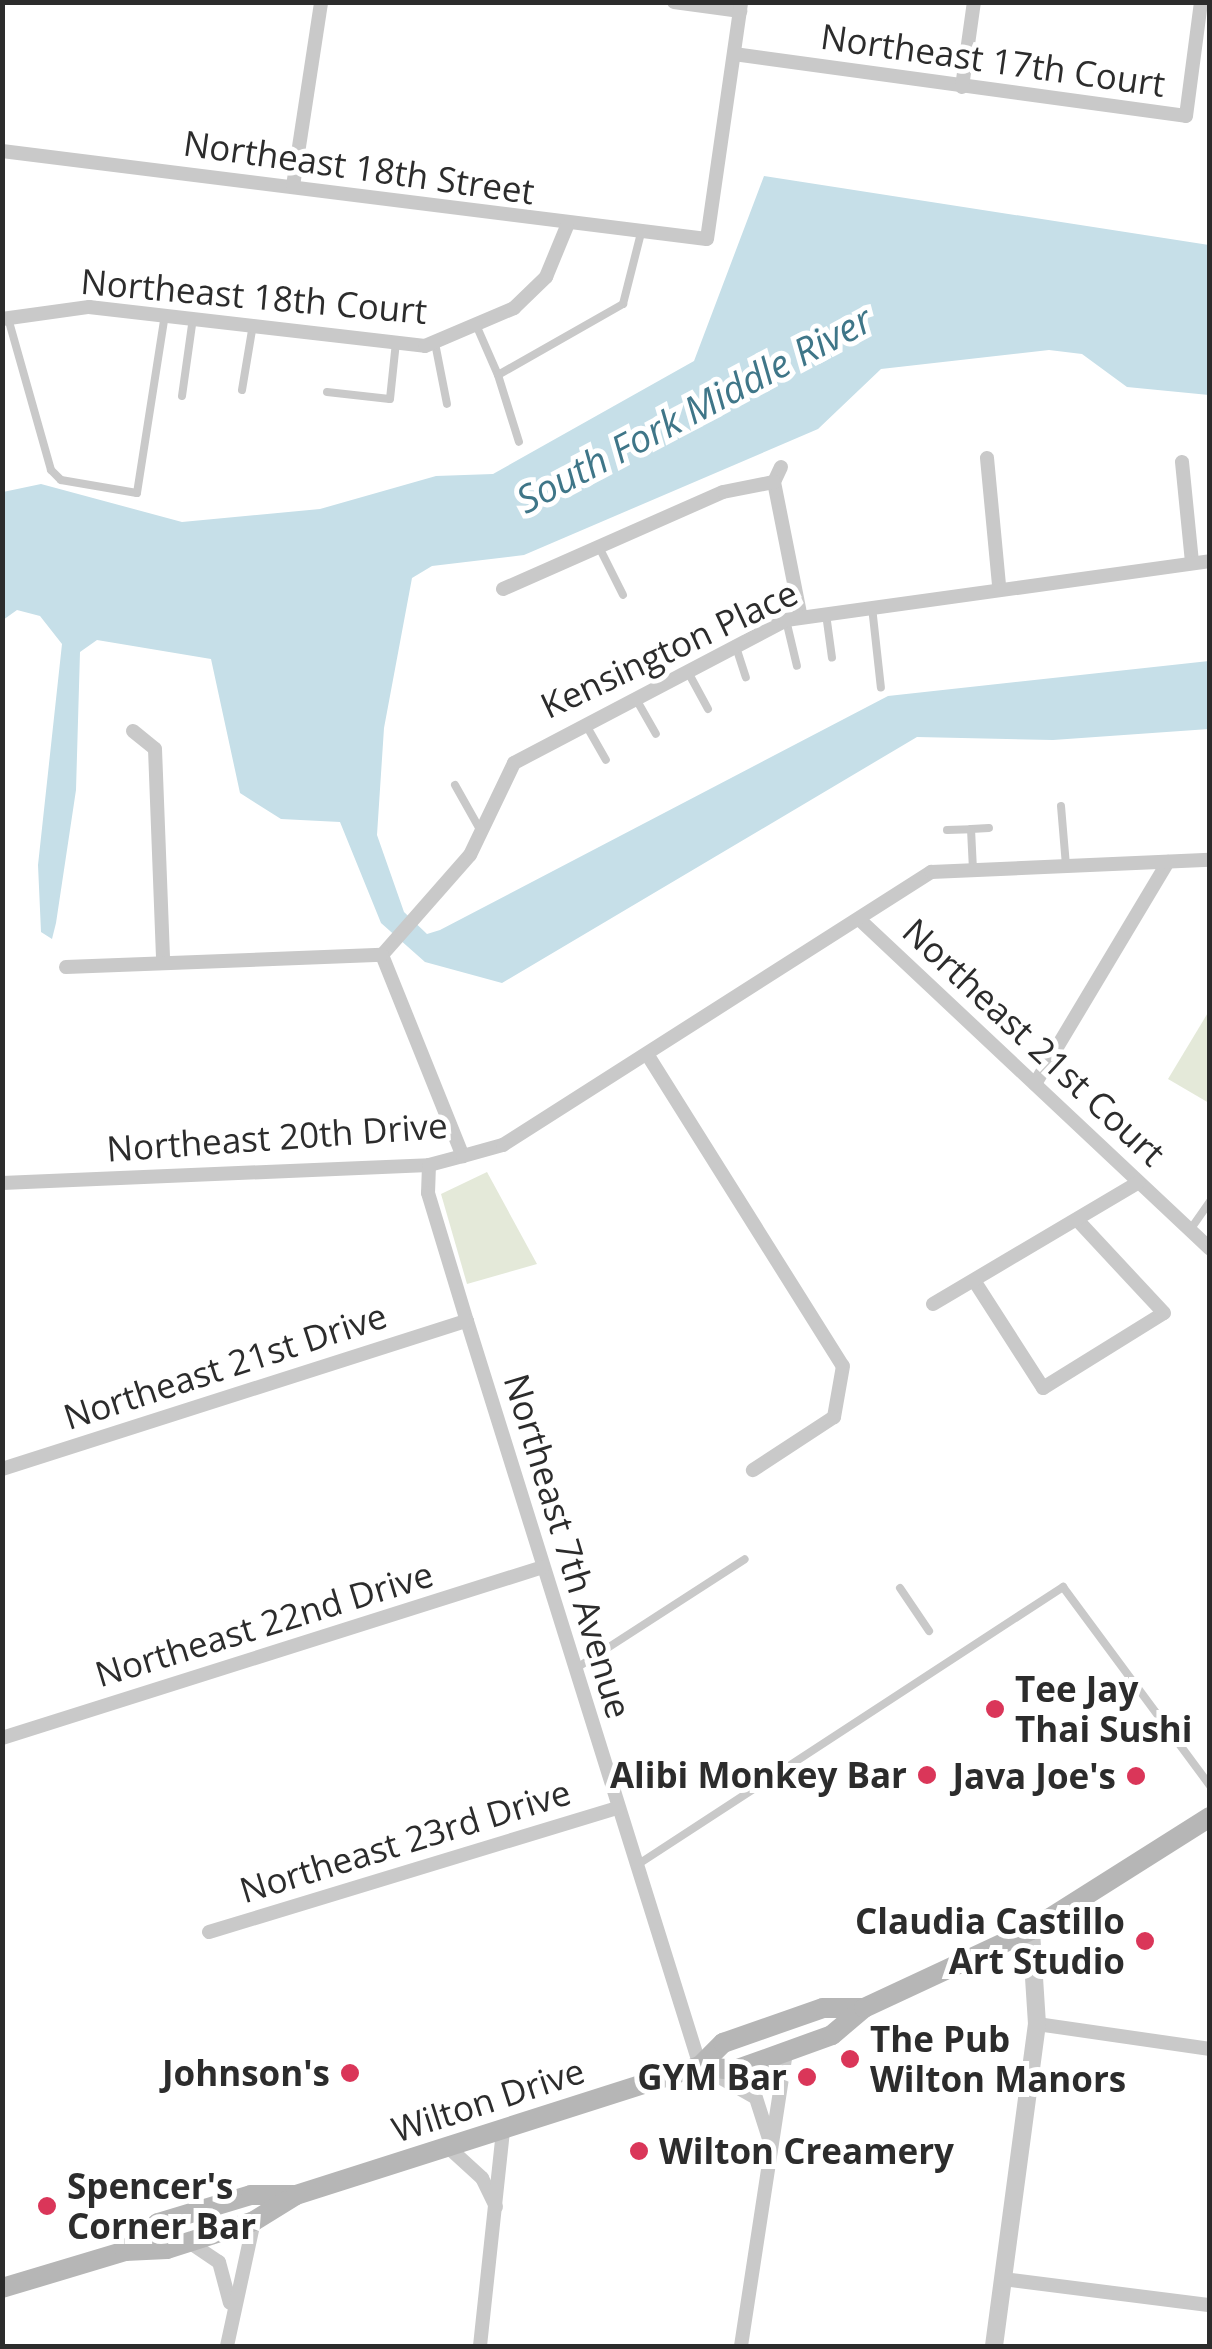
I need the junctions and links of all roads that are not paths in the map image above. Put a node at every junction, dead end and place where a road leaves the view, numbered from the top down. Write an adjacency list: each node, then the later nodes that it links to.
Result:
1 (321, 2): 9 (street)
2 (674, 2): 5 (street)
3 (974, 2): 7 (street)
4 (1201, 2): 7 (street, Northeast 17th Court)
5 (740, 7): 6 (street)
6 (734, 54): 7 (street, Northeast 17th Court); 11 (street, Northeast 18th Street)
7 (962, 87)
8 (2, 151): 9 (street, Northeast 18th Street)
9 (293, 186): 10 (street, Northeast 18th Street)
10 (566, 226): 11 (street, Northeast 18th Street); 16 (street, Northeast 18th Court)
11 (641, 232): 19 (lane)
12 (164, 315): 13 (street, Northeast 18th Court); 13 (lane); 14 (street, Northeast 18th Court)
13 (5, 318)
14 (193, 318): 15 (street, Northeast 18th Court); 22 (lane)
15 (253, 324): 17 (street, Northeast 18th Court); 20 (lane)
16 (478, 327): 18 (street, Northeast 18th Court); 19 (lane)
17 (396, 342): 18 (street, Northeast 18th Court); 21 (lane)
18 (435, 343): 23 (lane)
19 (498, 375): 24 (lane)
20 (242, 390)
21 (326, 392)
22 (182, 396)
23 (448, 404)
24 (519, 442)
25 (987, 458): 30 (street)
26 (1182, 462): 29 (street)
27 (600, 551): 31 (street); 32 (lane); 35 (street)
28 (1210, 560): 29 (street, Kensington Place)
29 (1192, 562): 30 (street, Kensington Place)
30 (999, 584): 33 (street, Kensington Place)
31 (503, 590)
32 (623, 595)
33 (871, 602): 34 (street, Kensington Place); 41 (lane)
34 (826, 609): 35 (street, Kensington Place); 37 (lane)
35 (793, 616): 36 (street, Kensington Place); 38 (lane)
36 (735, 644): 39 (street, Kensington Place); 40 (lane)
37 (832, 658)
38 (797, 666)
39 (686, 668): 42 (street, Kensington Place); 43 (lane)
40 (746, 677)
41 (881, 688)
42 (634, 695): 44 (street, Kensington Place); 46 (lane)
43 (708, 708)
44 (584, 720): 47 (lane); 53 (street, Kensington Place)
45 (133, 732): 60 (street)
46 (656, 734)
47 (606, 760)
48 (455, 785): 53 (lane)
49 (1061, 806): 56 (lane)
50 (989, 828): 51 (lane)
51 (971, 829): 52 (lane); 57 (lane)
52 (947, 830)
53 (482, 832): 59 (street, Kensington Place)
54 (1210, 860): 55 (street, Northeast 20th Drive)
55 (1168, 862): 56 (street, Northeast 20th Drive); 63 (street)
56 (1066, 866): 57 (street, Northeast 20th Drive)
57 (973, 870): 58 (street, Northeast 20th Drive)
58 (860, 920): 62 (street, Northeast 20th Drive); 63 (street, Northeast 21st Court)
59 (382, 955): 60 (street); 64 (street)
60 (163, 960): 61 (street)
61 (66, 966)
62 (647, 1054): 64 (street, Northeast 20th Drive); 76 (street)
63 (1035, 1084): 66 (street, Northeast 21st Court)
64 (464, 1156): 65 (street, Northeast 20th Drive)
65 (429, 1165): 67 (street, Northeast 20th Drive); 74 (street, Northeast 7th Avenue)
66 (1139, 1182): 69 (street); 70 (street, Northeast 21st Court)
67 (2, 1183)
68 (1210, 1200): 70 (lane)
69 (1079, 1222): 72 (street); 72 (street)
70 (1190, 1230): 71 (street, Northeast 21st Court)
71 (1210, 1249)
72 (974, 1282): 73 (street)
73 (934, 1304)
74 (466, 1321): 75 (street, Northeast 21st Drive); 78 (street, Northeast 7th Avenue)
75 (2, 1469)
76 (753, 1470)
77 (745, 1559): 81 (lane)
78 (544, 1567): 81 (street, Northeast 7th Avenue); 82 (street, Northeast 22nd Drive)
79 (900, 1588): 80 (lane)
80 (929, 1631)
81 (575, 1669): 84 (street, Northeast 7th Avenue)
82 (2, 1738)
83 (1210, 1786): 86 (lane)
84 (618, 1808): 86 (street, Northeast 7th Avenue); 88 (street, Northeast 23rd Drive)
85 (1210, 1817): 87 (main road, Wilton Drive)
86 (636, 1866): 93 (street, Northeast 7th Avenue)
87 (1031, 1930): 89 (main road, Wilton Drive); 90 (street)
88 (209, 1932)
89 (864, 2008): 92 (main road, Wilton Drive); 93 (main road, Wilton Drive)
90 (1036, 2024): 91 (street); 102 (street)
91 (1210, 2049)
92 (786, 2052): 93 (main road, Wilton Drive); 95 (street)
93 (700, 2066): 94 (main road, Wilton Drive); 95 (street)
94 (502, 2130): 96 (main road, Wilton Drive); 98 (street)
95 (770, 2142): 108 (street)
96 (448, 2147): 97 (main road, Wilton Drive); 98 (street)
97 (296, 2194): 99 (main road, Wilton Drive); 101 (main road, Wilton Drive)
98 (498, 2213): 107 (street)
99 (254, 2221): 100 (main road, Wilton Drive); 105 (street)
100 (189, 2242): 101 (main road, Wilton Drive); 105 (street)
101 (124, 2251): 103 (main road, Wilton Drive)
102 (1003, 2279): 104 (street); 109 (street)
103 (2, 2288)
104 (1210, 2306)
105 (231, 2318): 106 (street)
106 (228, 2346)
107 (480, 2346)
108 (741, 2346)
109 (994, 2346)

